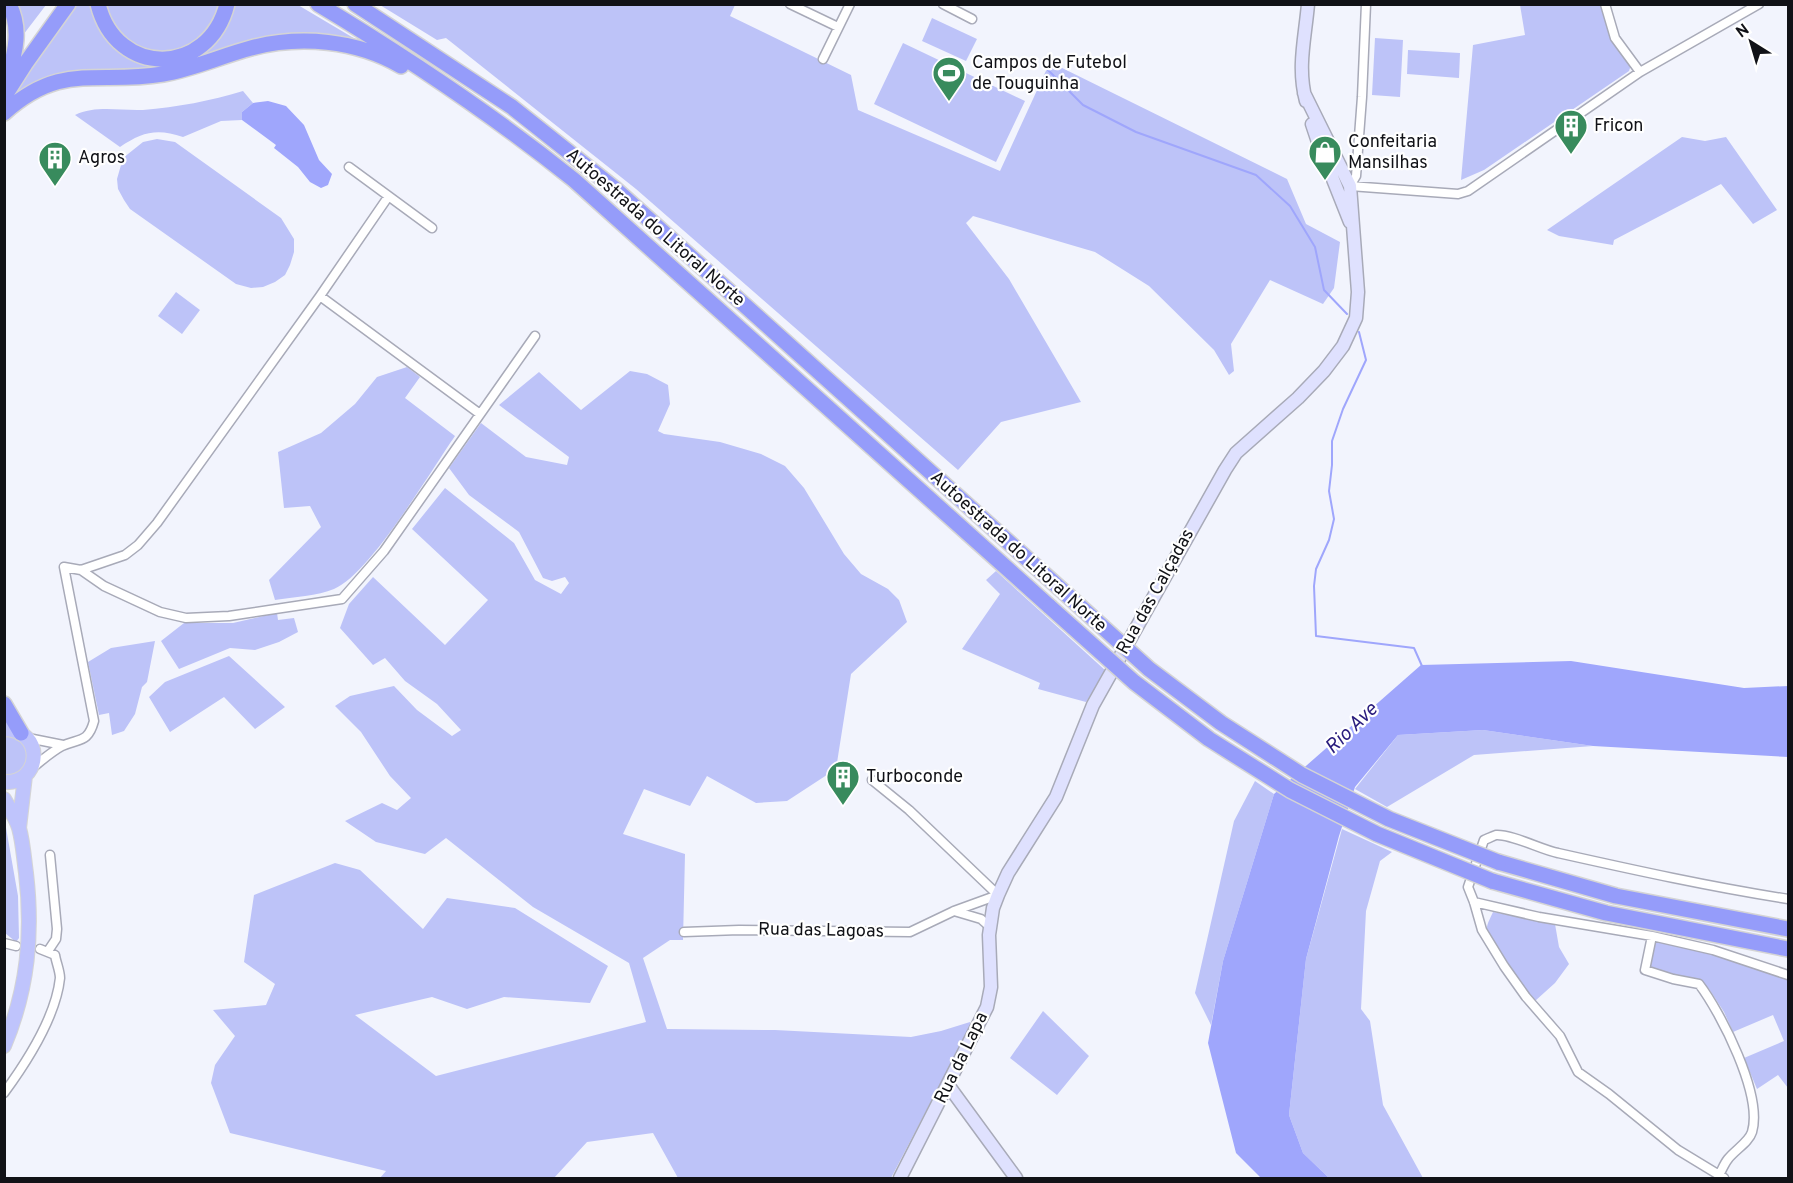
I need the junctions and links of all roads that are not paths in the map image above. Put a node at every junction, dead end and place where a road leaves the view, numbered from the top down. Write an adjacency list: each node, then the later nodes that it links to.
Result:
1 (9, 4): 21 (highway)
2 (56, 4): 21 (highway)
3 (68, 4): 24 (highway)
4 (98, 4): 5 (highway)
5 (226, 4)
6 (318, 4): 22 (highway, Autoestrada do Litoral Norte)
7 (355, 4): 18 (highway, Autoestrada do Litoral Norte)
8 (366, 4): 18 (highway)
9 (790, 4): 17 (street)
10 (850, 4): 17 (street)
11 (943, 4): 16 (street)
12 (1308, 4): 23 (main road)
13 (1366, 4): 27 (street)
14 (1605, 4): 20 (street)
15 (1759, 4): 20 (street)
16 (972, 19)
17 (838, 27): 19 (street)
18 (401, 33): 51 (highway, Autoestrada do Litoral Norte, bridge)
19 (824, 59)
20 (1640, 72): 27 (street)
21 (6, 77)
22 (450, 87): 25 (highway); 56 (highway, Autoestrada do Litoral Norte, bridge)
23 (1304, 93): 27 (main road); 28 (main road)
24 (4, 97)
25 (4, 113)
26 (349, 167): 29 (street)
27 (1350, 186): 28 (main road); 31 (main road)
28 (1337, 191): 31 (main road)
29 (388, 197): 30 (street); 32 (street)
30 (432, 228)
31 (1355, 234): 46 (main road, Rua das Calçadas)
32 (320, 296): 34 (street); 35 (street)
33 (535, 336): 34 (street)
34 (480, 414): 35 (street)
35 (81, 570): 39 (street)
36 (4, 704): 38 (highway)
37 (4, 729): 38 (main road)
38 (25, 735): 39 (street); 40 (main road)
39 (63, 745): 40 (street)
40 (28, 772): 42 (main road); 44 (main road)
41 (872, 780): 46 (street)
42 (4, 782)
43 (4, 799): 44 (main road)
44 (19, 828): 58 (main road)
45 (50, 855): 60 (street)
46 (998, 895): 49 (street, Rua das Lagoas); 50 (main road, Rua da Lapa)
47 (1788, 899): 48 (street)
48 (1474, 902): 53 (street); 61 (street)
49 (954, 911): 50 (street); 52 (street, Rua das Lagoas)
50 (990, 927): 59 (main road, Rua da Lapa)
51 (1788, 929)
52 (684, 932)
53 (1652, 936): 57 (street); 61 (street)
54 (4, 943): 55 (street)
55 (16, 945)
56 (1788, 949)
57 (1788, 975)
58 (4, 1046)
59 (948, 1085): 62 (main road, Rua da Lapa); 63 (main road)
60 (4, 1093)
61 (1722, 1177)
62 (900, 1179)
63 (1017, 1179)

